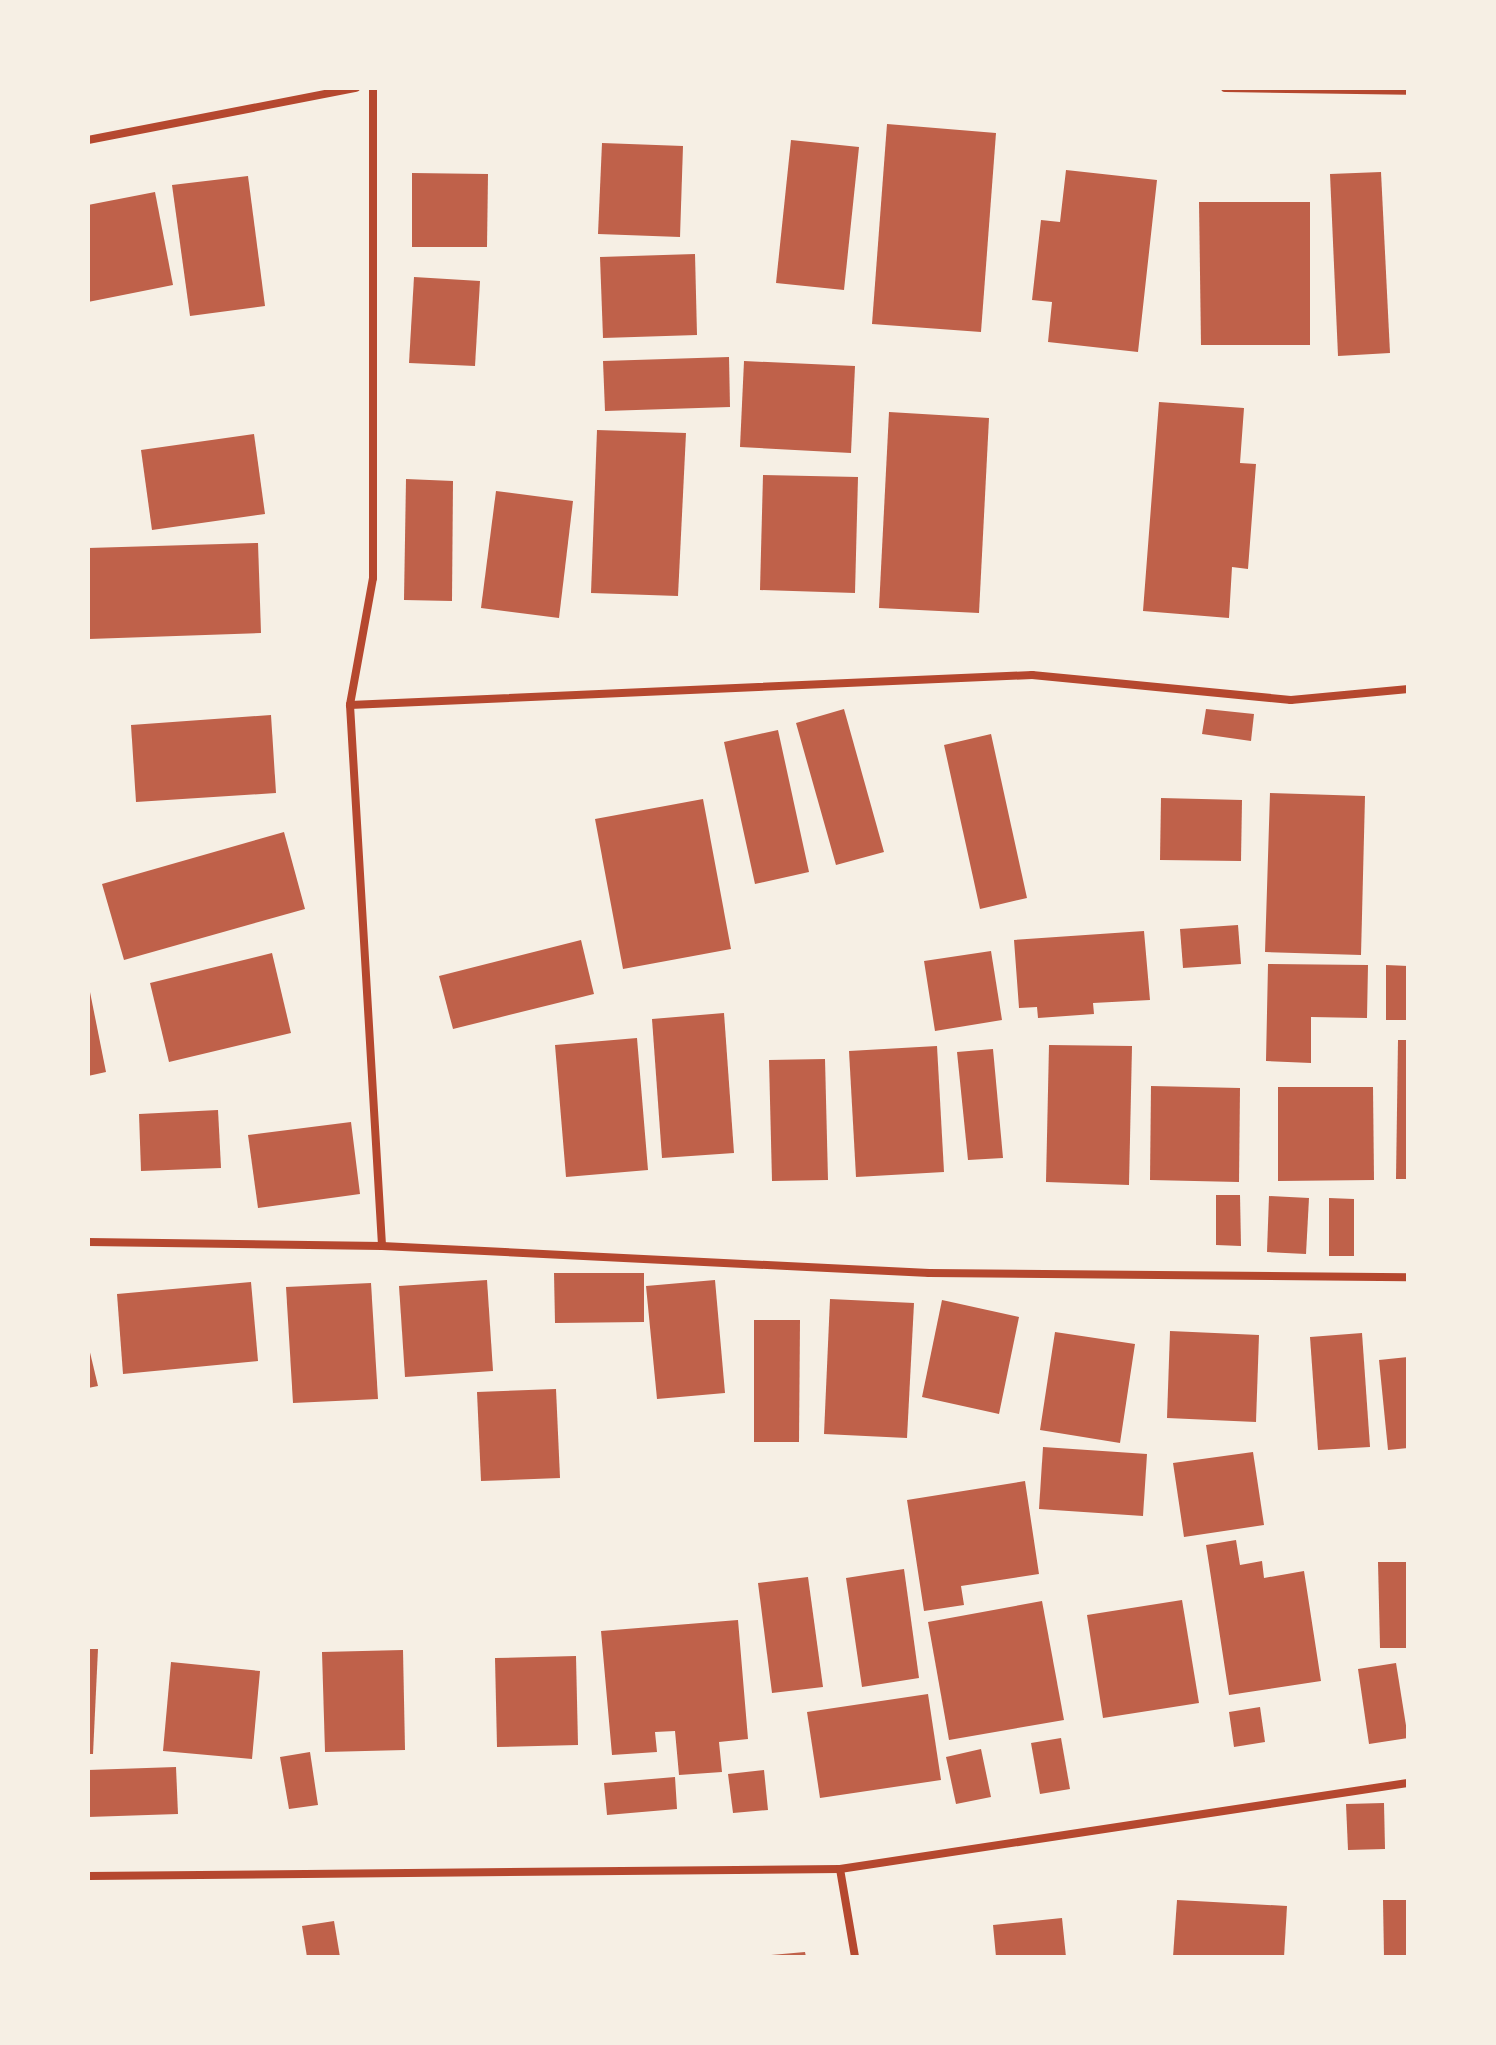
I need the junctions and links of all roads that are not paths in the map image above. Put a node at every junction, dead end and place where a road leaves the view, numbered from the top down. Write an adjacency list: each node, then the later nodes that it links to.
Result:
1 (356, 88): 5 (street)
2 (373, 88): 7 (street)
3 (1225, 88): 4 (street)
4 (1408, 91)
5 (88, 140)
6 (1408, 689): 7 (street)
7 (350, 705): 9 (street)
8 (88, 1242): 9 (street)
9 (382, 1246): 10 (street)
10 (1408, 1277)
11 (1408, 1783): 12 (street)
12 (840, 1869): 13 (street); 14 (street)
13 (88, 1876)
14 (855, 1957)

